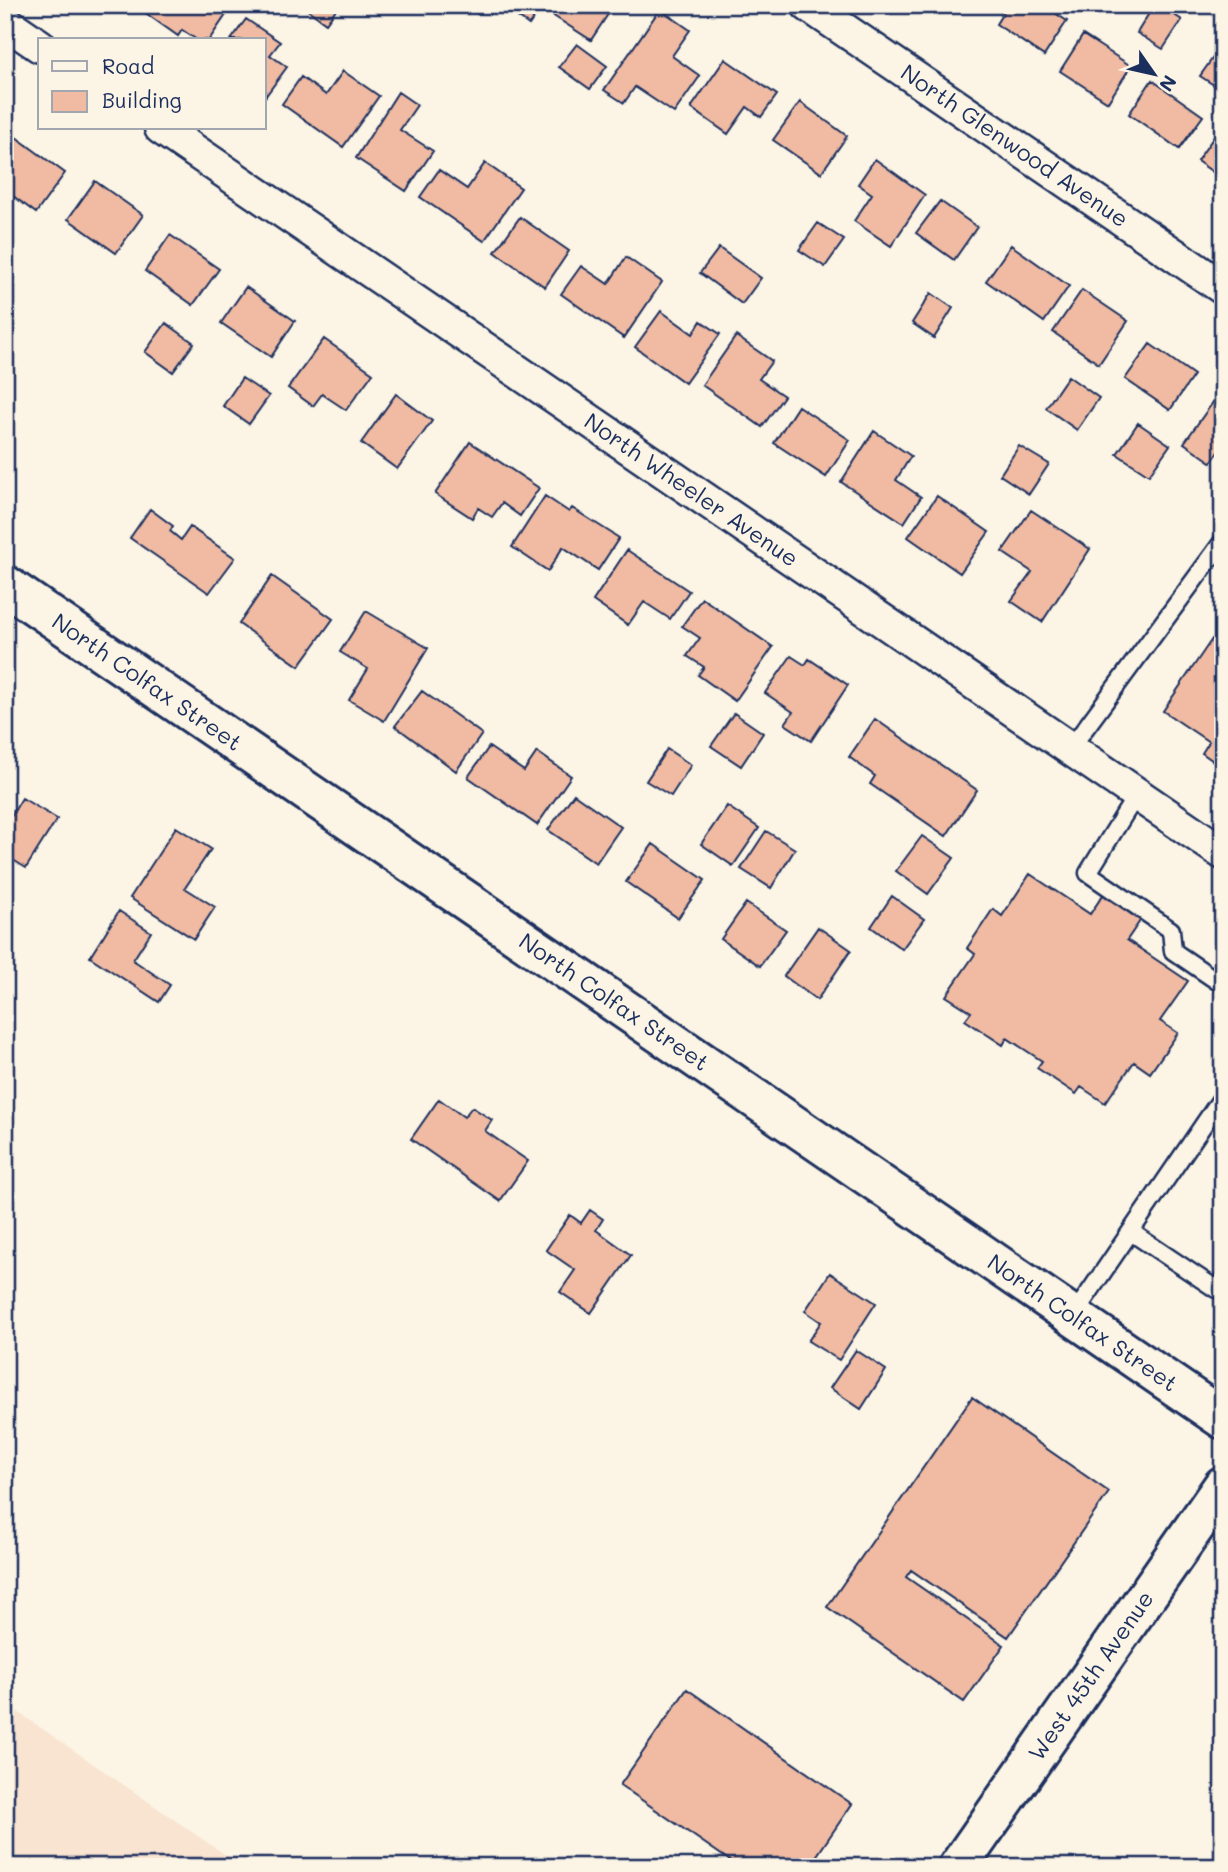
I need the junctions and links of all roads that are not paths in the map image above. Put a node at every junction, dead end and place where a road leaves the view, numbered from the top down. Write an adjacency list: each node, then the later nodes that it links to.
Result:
1 (808, 5): 5 (street, North Glenwood Avenue)
2 (5, 22): 3 (street)
3 (38, 45)
4 (164, 130): 8 (street, North Wheeler Avenue)
5 (1223, 288)
6 (1222, 544): 8 (lane)
7 (5, 585): 15 (street, North Colfax Street)
8 (1070, 749): 9 (street, North Wheeler Avenue)
9 (1137, 794): 10 (street, North Wheeler Avenue); 11 (lane)
10 (1223, 853)
11 (1223, 985)
12 (1223, 1096): 13 (lane)
13 (1131, 1231): 14 (lane); 15 (lane)
14 (1223, 1280)
15 (1073, 1316): 16 (street, North Colfax Street)
16 (1223, 1419)
17 (1223, 1486): 18 (street, West 45th Avenue)
18 (958, 1867)

